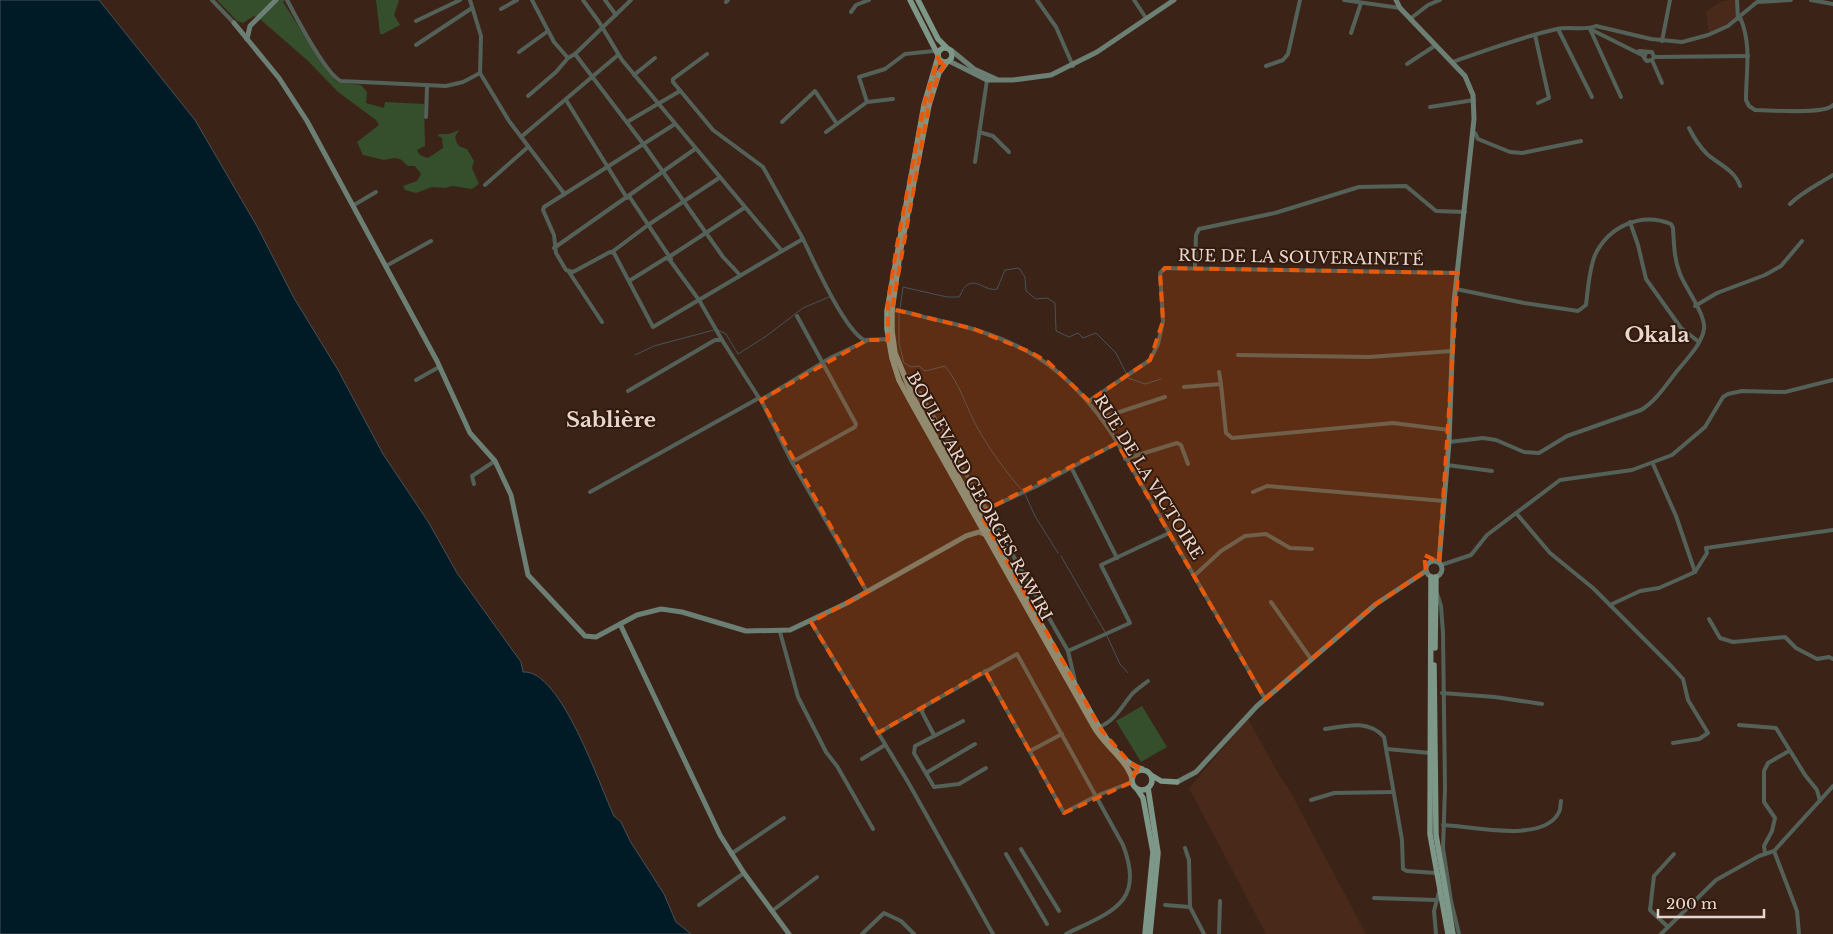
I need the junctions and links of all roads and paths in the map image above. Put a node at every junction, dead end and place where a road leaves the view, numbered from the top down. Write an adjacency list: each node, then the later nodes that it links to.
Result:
1 (212, 0): 36 (street)
2 (276, 0): 37 (main road)
3 (287, 0): 70 (street)
4 (460, 0): 35 (street)
5 (470, 0): 27 (street)
6 (517, 0): 29 (street)
7 (532, 0): 41 (street)
8 (583, 0): 39 (street)
9 (605, 0): 31 (street)
10 (631, 0): 31 (street)
11 (869, 0): 30 (street)
12 (910, 0): 52 (main road)
13 (918, 0): 48 (main road)
14 (1037, 0): 62 (street)
15 (1134, 0): 32 (street)
16 (1174, 0): 32 (main road)
17 (1300, 0): 63 (street)
18 (1344, 0): 25 (street)
19 (1396, 0): 28 (main road)
20 (1440, 0): 34 (street)
21 (1670, 0): 45 (street)
22 (1737, 0): 33 (street)
23 (1791, 0): 33 (street)
24 (1810, 0): 26 (street)
25 (1361, 3): 28 (street); 42 (street)
26 (1833, 4)
27 (472, 8): 46 (street); 64 (street)
28 (1400, 8): 34 (main road)
29 (501, 9)
30 (851, 12)
31 (616, 15): 39 (street)
32 (1146, 18): 62 (main road)
33 (1739, 18): 45 (street); 55 (street)
34 (1410, 19): 47 (main road)
35 (416, 21)
36 (234, 24): 37 (main road); 44 (main road)
37 (250, 24): 44 (main road)
38 (1590, 28): 40 (street); 45 (street); 53 (street); 74 (street)
39 (602, 29): 50 (street); 54 (street)
40 (1558, 29): 43 (street); 73 (street)
41 (548, 31): 49 (street); 56 (street)
42 (1351, 33)
43 (1535, 34): 60 (street); 79 (street)
44 (247, 39): 110 (main road)
45 (1662, 40)
46 (416, 45)
47 (1436, 45): 60 (main road); 61 (street)
48 (949, 49): 52 (main road); 59 (main road); 68 (main road)
49 (519, 52)
50 (575, 54): 56 (street); 66 (street)
51 (707, 54): 71 (street)
52 (936, 54): 59 (main road); 78 (street); 135 (main road, BOULEVARD GEORGES RAWIRI)
53 (1645, 54): 58 (street); 58 (street)
54 (618, 55): 65 (street); 66 (street)
55 (1748, 56): 58 (street); 81 (street)
56 (568, 58): 72 (street)
57 (655, 58): 65 (street)
58 (1653, 58): 69 (street)
59 (948, 61): 67 (main road); 132 (main road, BOULEVARD GEORGES RAWIRI)
60 (1452, 62): 77 (main road)
61 (1407, 64)
62 (1073, 66): 68 (main road)
63 (1266, 66)
64 (480, 73): 70 (street); 92 (street)
65 (634, 75): 80 (street)
66 (593, 79): 76 (street); 84 (street)
67 (987, 80): 68 (main road); 90 (street)
68 (999, 80)
69 (1662, 83)
70 (427, 86): 83 (street)
71 (680, 91): 80 (street); 116 (street)
72 (528, 96)
73 (1592, 97)
74 (1621, 97)
75 (893, 99): 78 (street)
76 (566, 100): 92 (street); 99 (street)
77 (1474, 100): 82 (street); 91 (main road)
78 (867, 102): 87 (street)
79 (1538, 103)
80 (658, 104): 84 (street); 86 (street)
81 (1833, 105)
82 (1430, 107)
83 (426, 117)
84 (627, 122): 94 (street)
85 (782, 122): 87 (street)
86 (675, 124): 94 (street); 96 (street)
87 (837, 124): 89 (street)
88 (1689, 128): 104 (street)
89 (826, 132)
90 (978, 132): 97 (street); 98 (street)
91 (1473, 133): 93 (street); 112 (main road)
92 (521, 138): 95 (street)
93 (1581, 141)
94 (644, 145): 99 (street); 100 (street)
95 (528, 147): 103 (street); 106 (street)
96 (695, 149): 100 (street); 102 (street)
97 (1009, 152)
98 (975, 162)
99 (608, 167): 106 (street); 107 (street)
100 (664, 172): 107 (street); 108 (street)
101 (1833, 175): 109 (street)
102 (718, 178): 108 (street); 111 (street)
103 (485, 185)
104 (1740, 186)
105 (376, 192): 110 (street)
106 (563, 195): 119 (street)
107 (628, 197): 114 (street); 119 (street)
108 (684, 200): 114 (street); 115 (street)
109 (1790, 204)
110 (354, 205): 123 (main road)
111 (744, 208): 115 (street); 121 (street)
112 (1466, 212): 124 (street); 126 (main road)
113 (1630, 222): 129 (street); 131 (street); 138 (street)
114 (649, 224): 120 (street); 122 (street)
115 (707, 232): 122 (street); 127 (street)
116 (803, 240): 121 (street); 137 (street)
117 (431, 241): 123 (street)
118 (1802, 241): 131 (street)
119 (554, 248): 125 (street)
120 (612, 252): 125 (street); 128 (street)
121 (782, 252): 127 (street)
122 (670, 259): 128 (street); 130 (street)
123 (386, 266): 142 (main road)
124 (1195, 267): 126 (street, RUE DE LA SOUVERAINETÉ); 152 (street, RUE DE LA SOUVERAINETÉ)
125 (570, 272): 134 (street)
126 (1458, 273): 129 (main road)
127 (740, 275): 130 (street)
128 (629, 282): 130 (street)
129 (1456, 289): 139 (main road)
130 (699, 300): 136 (street)
131 (1695, 306): 138 (street)
132 (897, 310): 152 (street, RUE DE LA VICTOIRE); 155 (main road, BOULEVARD GEORGES RAWIRI)
133 (797, 316): 141 (street)
134 (602, 322)
135 (888, 339): 137 (street); 173 (main road, BOULEVARD GEORGES RAWIRI)
136 (722, 340): 148 (street); 151 (street)
137 (867, 340): 141 (street)
138 (1699, 342): 156 (street)
139 (1452, 351): 140 (street); 154 (main road)
140 (1238, 355)
141 (823, 362): 151 (street); 161 (street)
142 (439, 367): 144 (street); 160 (main road)
143 (1219, 372): 146 (street)
144 (416, 380)
145 (1833, 380): 163 (street)
146 (1221, 384): 147 (street); 154 (street)
147 (1184, 387)
148 (628, 391)
149 (920, 393): 158 (street)
150 (1165, 397): 153 (street)
151 (760, 399): 161 (street); 168 (street)
152 (1089, 401): 153 (street, RUE DE LA VICTOIRE)
153 (1101, 418): 157 (street, RUE DE LA VICTOIRE)
154 (1449, 430): 156 (main road)
155 (939, 442): 158 (street); 198 (main road, BOULEVARD GEORGES RAWIRI)
156 (1449, 442): 164 (main road)
157 (1117, 443): 159 (street, RUE DE LA VICTOIRE); 165 (street)
158 (947, 448): 171 (street)
159 (1125, 459): 162 (street); 176 (street, RUE DE LA VICTOIRE)
160 (495, 461): 167 (street); 191 (main road)
161 (792, 462): 186 (street)
162 (1188, 464)
163 (1653, 464): 172 (street); 182 (street)
164 (1447, 465): 166 (street); 170 (main road)
165 (1070, 467): 171 (street); 179 (street)
166 (1492, 471)
167 (474, 484)
168 (590, 492)
169 (1253, 492): 170 (street)
170 (1444, 501): 180 (main road)
171 (987, 509): 193 (street)
172 (1516, 513): 180 (street); 188 (street)
173 (978, 520): 175 (main road); 177 (main road, BOULEVARD GEORGES RAWIRI)
174 (1833, 530): 182 (street)
175 (973, 533): 177 (main road); 186 (main road)
176 (1169, 533): 179 (street); 183 (street, RUE DE LA VICTOIRE)
177 (986, 535): 222 (main road, BOULEVARD GEORGES RAWIRI)
178 (1312, 549): 183 (street)
179 (1117, 558): 193 (street)
180 (1440, 564): 181 (main road); 184 (main road)
181 (1426, 571): 184 (main road); 194 (main road)
182 (1695, 572): 188 (street)
183 (1195, 575): 200 (street, RUE DE LA VICTOIRE)
184 (1433, 577): 185 (main road); 216 (main road)
185 (1435, 588): 199 (street); 267 (main road)
186 (867, 592): 190 (main road)
187 (1271, 602): 194 (street)
188 (1610, 605): 210 (street)
189 (1709, 619): 195 (street)
190 (811, 622): 192 (main road); 207 (street)
191 (620, 624): 192 (main road); 239 (main road)
192 (780, 632): 234 (street)
193 (1068, 651): 198 (street)
194 (1311, 658): 200 (main road)
195 (1833, 660)
196 (984, 671): 202 (street); 208 (street); 214 (street)
197 (1148, 681): 205 (street)
198 (1076, 686): 205 (main road, BOULEVARD GEORGES RAWIRI)
199 (1442, 693): 201 (street); 233 (street)
200 (1265, 699): 223 (main road)
201 (1542, 704)
202 (924, 707): 207 (street); 209 (street)
203 (964, 721): 209 (street)
204 (1739, 725): 215 (street)
205 (1099, 726): 219 (main road, BOULEVARD GEORGES RAWIRI)
206 (1325, 729): 213 (street)
207 (878, 733): 212 (street)
208 (1062, 734): 214 (street); 228 (street)
209 (934, 735): 220 (street)
210 (1672, 743)
211 (975, 744): 220 (street)
212 (885, 745): 217 (street); 259 (street)
213 (1386, 749): 216 (street); 227 (street)
214 (1030, 751): 228 (street)
215 (1789, 751): 231 (street); 238 (street)
216 (1430, 753): 243 (main road)
217 (862, 759)
218 (986, 768): 220 (street)
219 (1142, 769): 221 (main road); 222 (main road)
220 (926, 773)
221 (1151, 775): 223 (main road); 225 (main road)
222 (1132, 780): 226 (main road); 228 (street)
223 (1177, 782): 225 (main road)
224 (1833, 786): 231 (street)
225 (1149, 787): 226 (main road); 262 (main road)
226 (1137, 789): 261 (main road)
227 (1393, 792): 229 (street); 243 (street)
228 (1096, 796): 260 (street)
229 (1310, 800)
230 (1561, 801): 233 (street)
231 (1820, 801): 237 (street)
232 (784, 818): 239 (street)
233 (1443, 825): 268 (street)
234 (873, 829)
235 (1021, 848): 253 (street)
236 (1185, 848): 251 (street)
237 (1774, 851): 238 (street); 270 (street)
238 (1765, 853): 255 (street)
239 (731, 854): 242 (main road)
240 (1006, 854): 254 (street)
241 (1674, 854): 255 (street)
242 (744, 873): 249 (street); 252 (main road)
243 (1436, 873): 245 (main road)
244 (818, 877): 252 (street)
245 (1439, 892): 247 (street); 266 (main road)
246 (1374, 898): 247 (street)
247 (1436, 900): 265 (street)
248 (1220, 901): 264 (street)
249 (699, 905)
250 (1165, 905): 251 (street)
251 (1190, 907): 263 (street)
252 (772, 911): 256 (main road)
253 (1058, 912)
254 (1047, 924)
255 (1668, 928): 269 (street)
256 (789, 934)
257 (862, 934): 258 (street)
258 (914, 934)
259 (993, 934)
260 (1066, 934)
261 (1145, 934)
262 (1150, 934)
263 (1204, 934)
264 (1219, 934)
265 (1436, 934)
266 (1448, 934)
267 (1453, 934)
268 (1460, 934)
269 (1661, 934)
270 (1800, 934)

